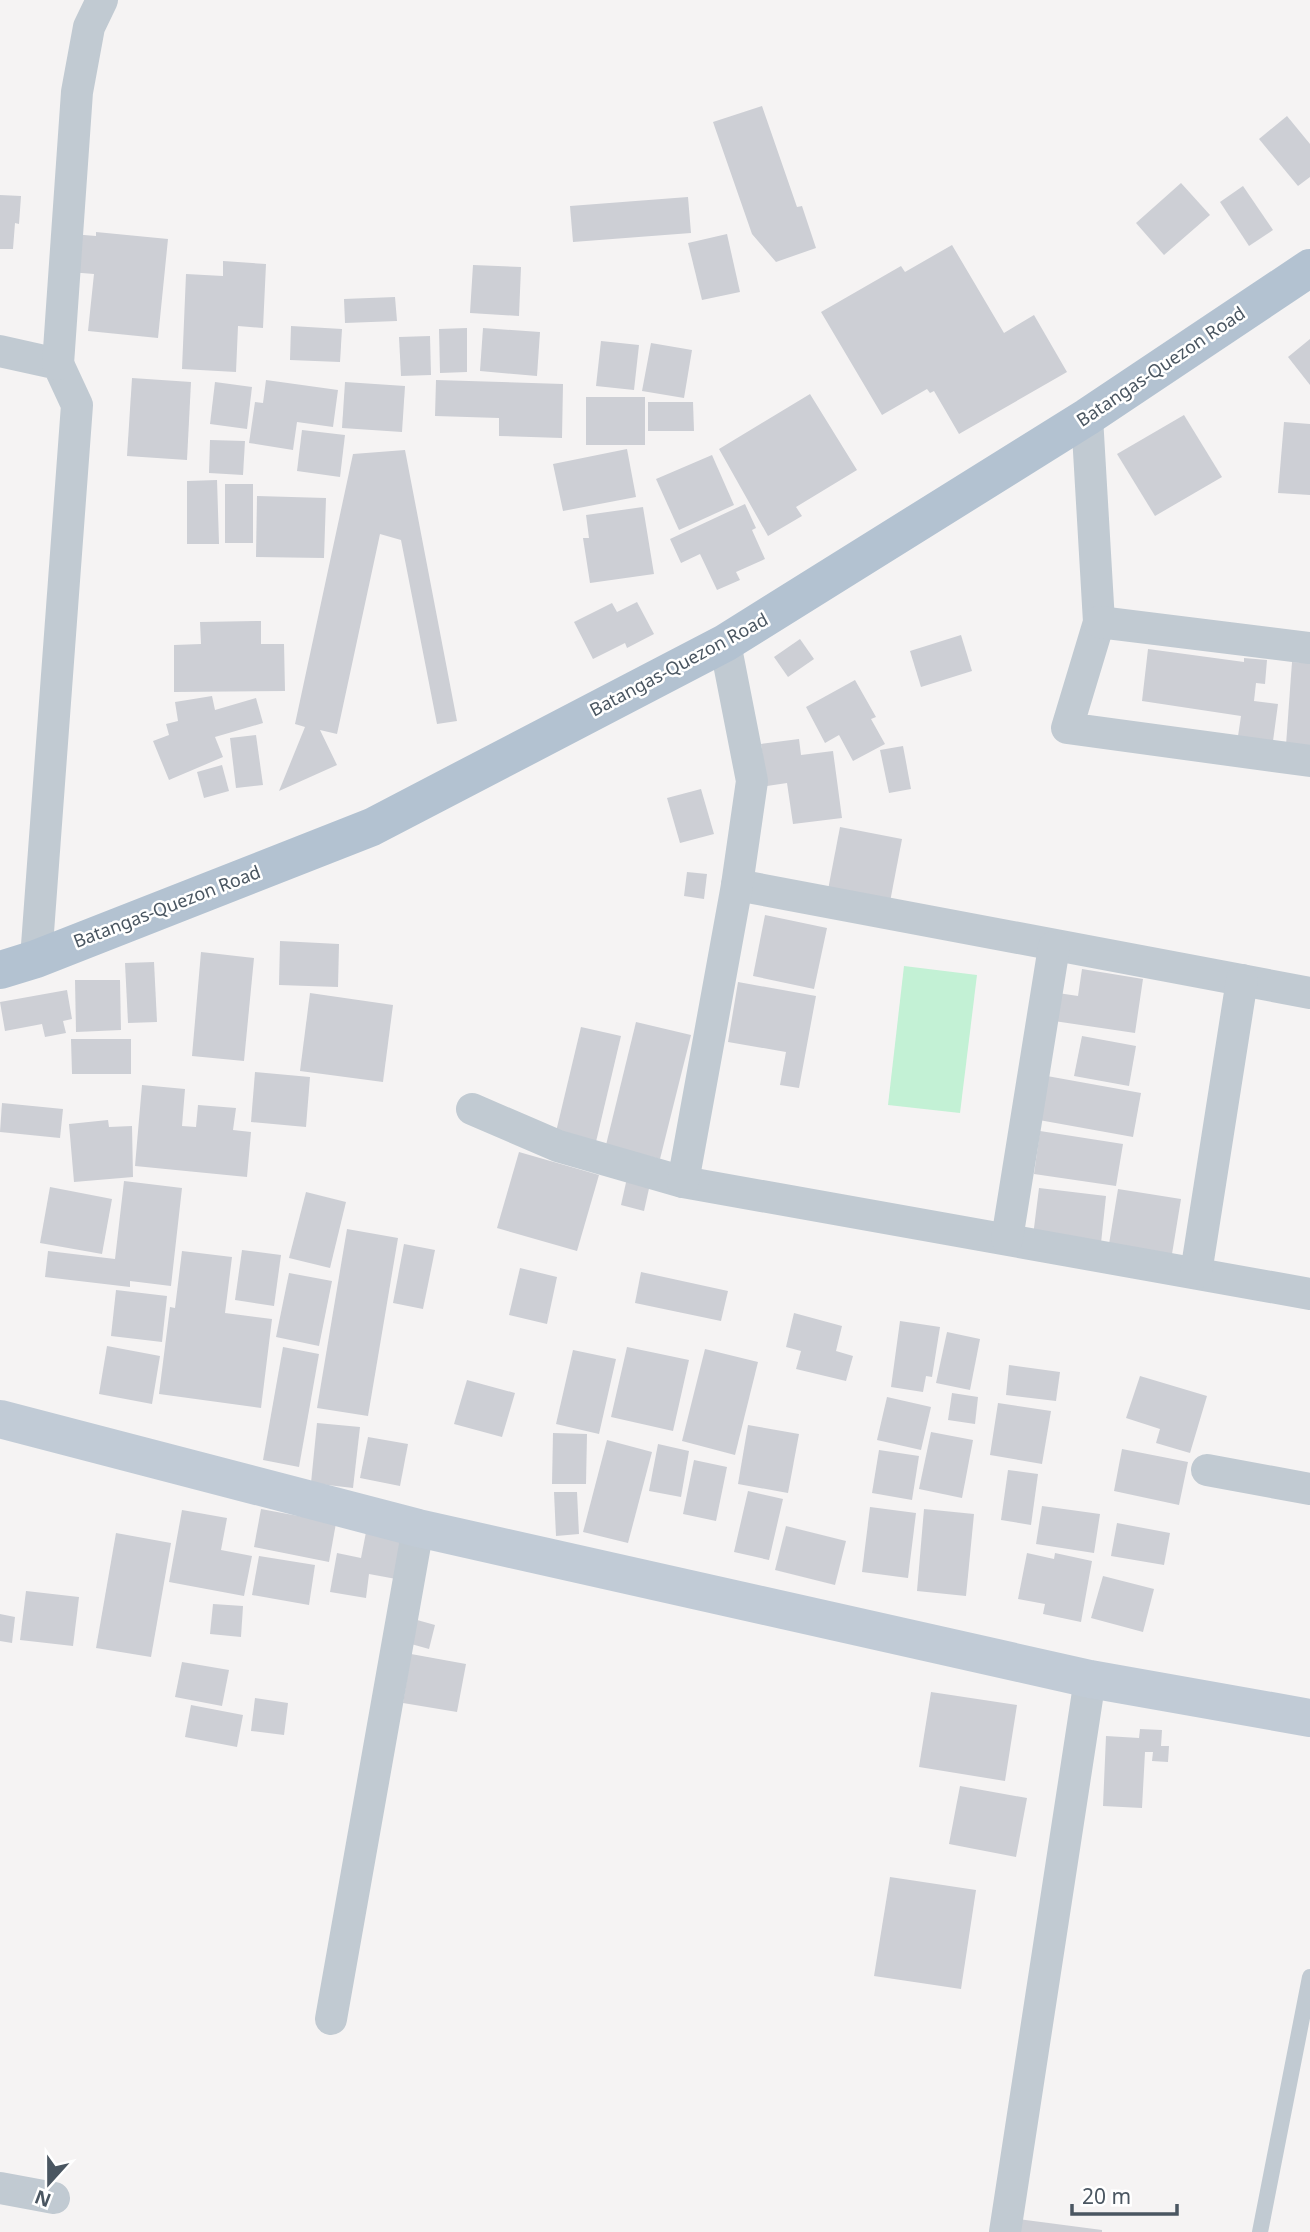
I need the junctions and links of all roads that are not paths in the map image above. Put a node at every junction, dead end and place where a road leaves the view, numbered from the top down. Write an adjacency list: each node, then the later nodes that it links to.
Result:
1 (102, 0): 4 (street)
2 (1310, 268): 5 (main road, Batangas-Quezon Road)
3 (0, 351): 4 (street)
4 (58, 364): 12 (street)
5 (1087, 417): 6 (street); 7 (main road, Batangas-Quezon Road)
6 (1099, 622): 8 (street); 9 (street)
7 (725, 643): 10 (street); 12 (main road, Batangas-Quezon Road)
8 (1310, 648)
9 (1310, 761)
10 (737, 885): 11 (street); 16 (street)
11 (1054, 947): 13 (street); 17 (street)
12 (18, 964)
13 (1242, 980): 14 (street); 18 (street)
14 (1310, 993)
15 (472, 1109): 16 (street)
16 (683, 1182): 17 (street)
17 (1007, 1239): 18 (street)
18 (1196, 1273): 19 (street)
19 (1310, 1294)
20 (0, 1419): 23 (street)
21 (1206, 1470): 22 (street)
22 (1310, 1489)
23 (418, 1528): 24 (street); 27 (street)
24 (1090, 1679): 25 (street); 30 (street)
25 (1310, 1718)
26 (1310, 1977): 31 (lane)
27 (331, 2019)
28 (0, 2188): 29 (street)
29 (54, 2198)
30 (1005, 2232)
31 (1260, 2232)

